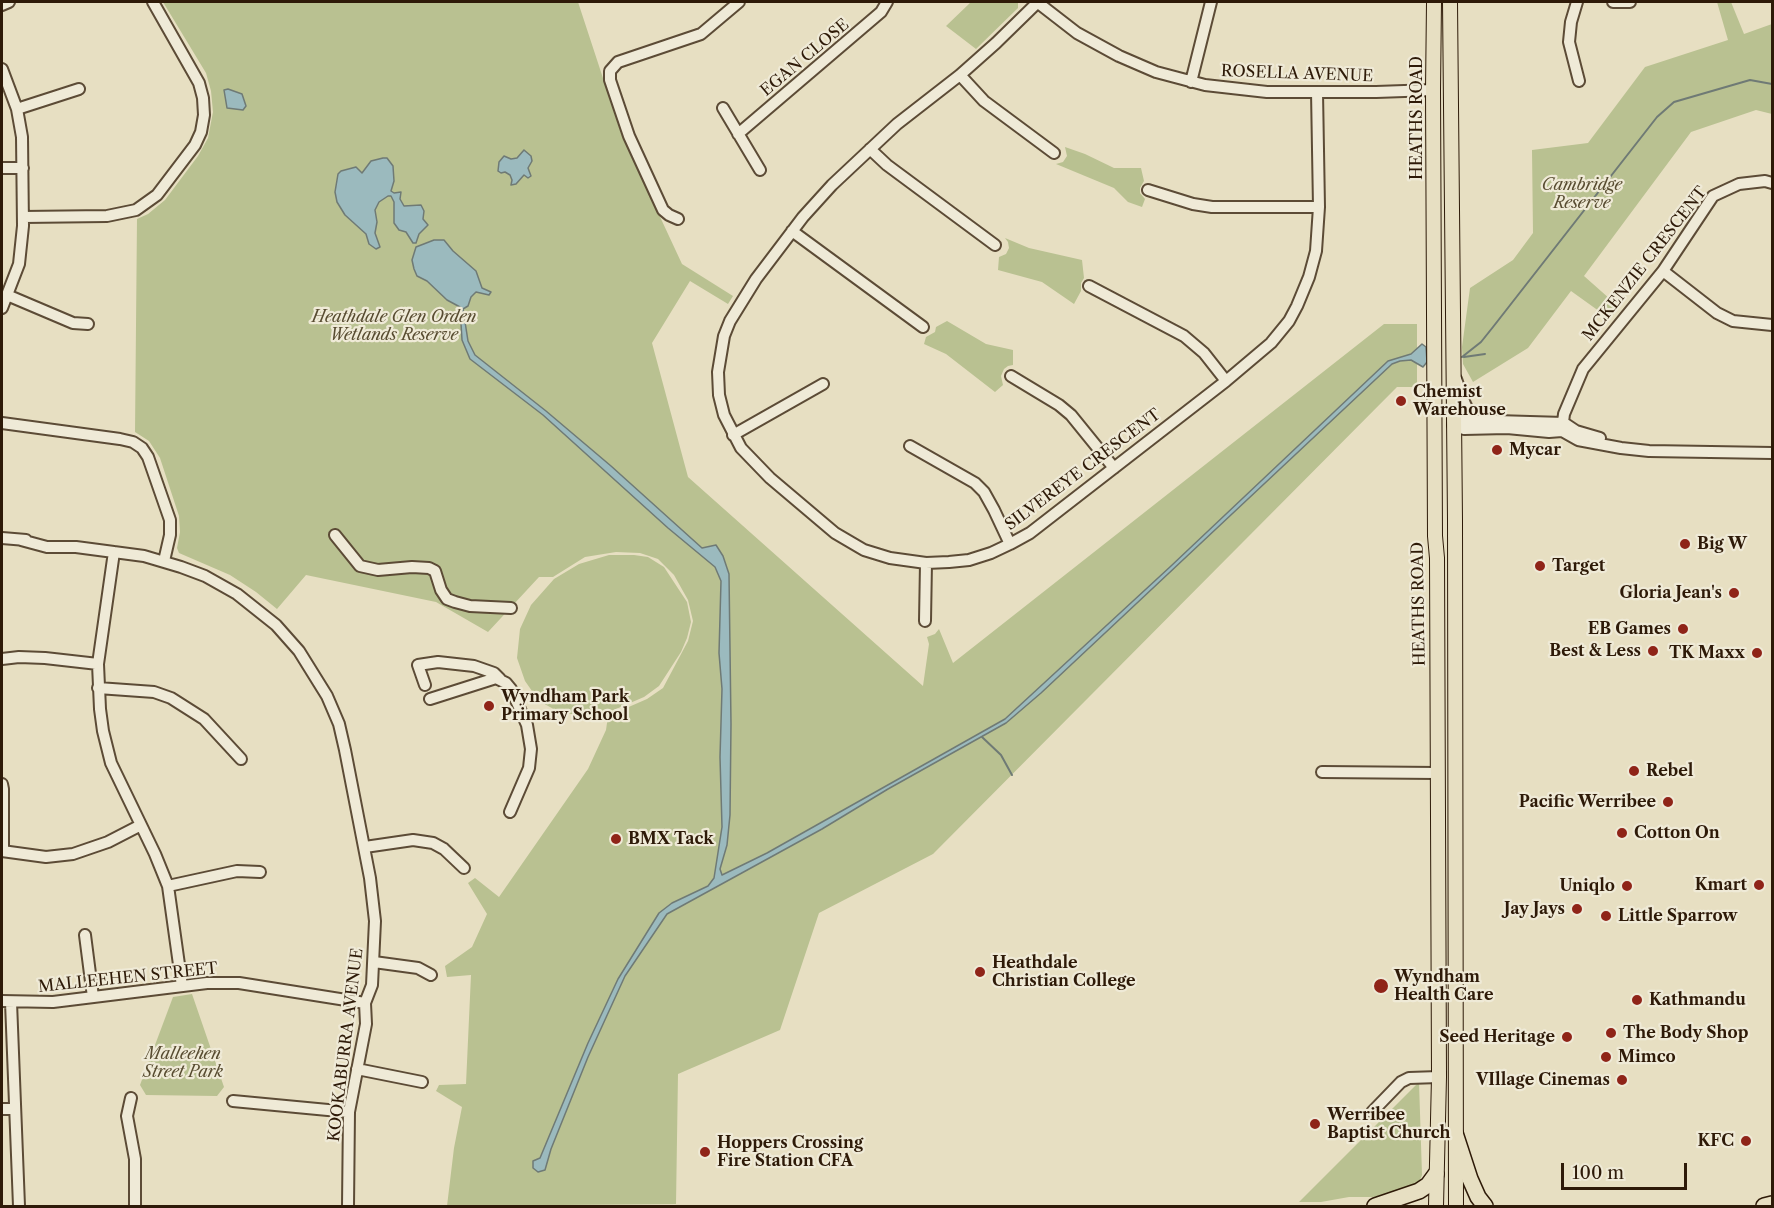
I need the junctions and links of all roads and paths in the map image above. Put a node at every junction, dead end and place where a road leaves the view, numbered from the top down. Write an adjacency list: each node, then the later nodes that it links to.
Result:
1 (9, 2): 12 (street)
2 (153, 2): 32 (street)
3 (739, 2): 33 (street)
4 (887, 2): 23 (street, EGAN CLOSE)
5 (1038, 2): 14 (street, SILVEREYE CRESCENT); 16 (street, ROSELLA AVENUE)
6 (1211, 2): 16 (street)
7 (1434, 2): 18 (main road, HEATHS ROAD)
8 (1450, 2): 19 (main road, HEATHS ROAD)
9 (1577, 2): 15 (street)
10 (1613, 2): 11 (street)
11 (1630, 2)
12 (2, 5)
13 (2, 69): 22 (street)
14 (960, 75): 24 (street, SILVEREYE CRESCENT); 25 (street)
15 (1579, 81)
16 (1191, 82): 20 (street, ROSELLA AVENUE)
17 (79, 90): 22 (street)
18 (1433, 90): 19 (main road); 20 (street, ROSELLA AVENUE); 51 (main road, HEATHS ROAD)
19 (1451, 90): 43 (main road, HEATHS ROAD)
20 (1317, 92): 31 (street, SILVEREYE CRESCENT)
21 (723, 108): 23 (street)
22 (17, 109): 27 (street)
23 (738, 134): 28 (street)
24 (870, 149): 34 (street, SILVEREYE CRESCENT); 35 (street)
25 (1054, 153)
26 (2, 168): 27 (street)
27 (23, 168): 32 (street)
28 (760, 170)
29 (1773, 183): 36 (street, MCKENZIE CRESCENT)
30 (1148, 190): 31 (street)
31 (1318, 207): 45 (street, SILVEREYE CRESCENT)
32 (23, 217): 38 (street)
33 (678, 219)
34 (792, 231): 42 (street); 52 (street, SILVEREYE CRESCENT)
35 (995, 245)
36 (1663, 271): 41 (street); 50 (street, MCKENZIE CRESCENT)
37 (1089, 286): 45 (street)
38 (7, 295): 39 (street); 40 (street)
39 (2, 308)
40 (88, 324)
41 (1773, 325)
42 (923, 327)
43 (1453, 370): 47 (street); 49 (main road, HEATHS ROAD)
44 (1011, 376): 55 (street)
45 (1226, 381): 55 (street, SILVEREYE CRESCENT)
46 (823, 384): 52 (street)
47 (1473, 420): 49 (street); 50 (street)
48 (2, 423): 62 (street)
49 (1453, 425): 50 (street); 51 (main road); 59 (main road, HEATHS ROAD)
50 (1563, 426): 54 (street)
51 (1435, 429): 58 (main road, HEATHS ROAD)
52 (733, 435): 63 (street, SILVEREYE CRESCENT)
53 (910, 446): 60 (street)
54 (1773, 453)
55 (1114, 468): 60 (street, SILVEREYE CRESCENT)
56 (335, 535): 64 (street)
57 (2, 538): 61 (street, KOOKABURRA AVENUE)
58 (1436, 543): 59 (main road); 74 (main road, HEATHS ROAD)
59 (1454, 543): 75 (main road, HEATHS ROAD)
60 (1010, 544): 63 (street, SILVEREYE CRESCENT)
61 (114, 552): 62 (street, KOOKABURRA AVENUE); 67 (street)
62 (164, 561): 79 (street, KOOKABURRA AVENUE)
63 (926, 563): 65 (street)
64 (511, 608)
65 (925, 621)
66 (2, 659): 67 (street)
67 (98, 664): 70 (street)
68 (501, 679): 69 (street); 71 (street); 77 (street)
69 (425, 685)
70 (98, 688): 72 (street); 78 (street)
71 (430, 699)
72 (241, 759)
73 (1322, 772): 74 (street)
74 (1437, 773): 75 (main road); 93 (main road, HEATHS ROAD)
75 (1454, 777): 91 (main road, HEATHS ROAD)
76 (2, 784): 80 (street)
77 (510, 812)
78 (141, 825): 80 (street); 83 (street)
79 (364, 847): 81 (street); 85 (street, KOOKABURRA AVENUE)
80 (2, 851)
81 (464, 868)
82 (260, 872): 83 (street)
83 (168, 886): 87 (street)
84 (85, 935): 88 (street)
85 (374, 962): 86 (street); 90 (street, KOOKABURRA AVENUE)
86 (431, 975)
87 (182, 986): 88 (street, MALLEEHEN STREET); 90 (street, MALLEEHEN STREET)
88 (93, 997): 89 (street, MALLEEHEN STREET)
89 (6, 1001): 98 (street)
90 (364, 1003): 92 (street, KOOKABURRA AVENUE)
91 (1455, 1047): 93 (main road); 101 (main road, HEATHS ROAD)
92 (357, 1069): 94 (street); 99 (street, KOOKABURRA AVENUE)
93 (1438, 1077): 100 (street); 102 (main road, HEATHS ROAD)
94 (422, 1082)
95 (131, 1098): 105 (street)
96 (233, 1101): 99 (street)
97 (2, 1109): 98 (street)
98 (15, 1109): 104 (street)
99 (349, 1112): 106 (street, KOOKABURRA AVENUE)
100 (1372, 1112)
101 (1455, 1133): 109 (main road, HEATHS ROAD); 110 (highway)
102 (1437, 1174): 107 (highway); 108 (main road, HEATHS ROAD)
103 (1773, 1204): 111 (highway)
104 (19, 1206)
105 (135, 1206)
106 (348, 1206)
107 (1375, 1206)
108 (1436, 1206)
109 (1456, 1206)
110 (1485, 1206)
111 (1764, 1206)

